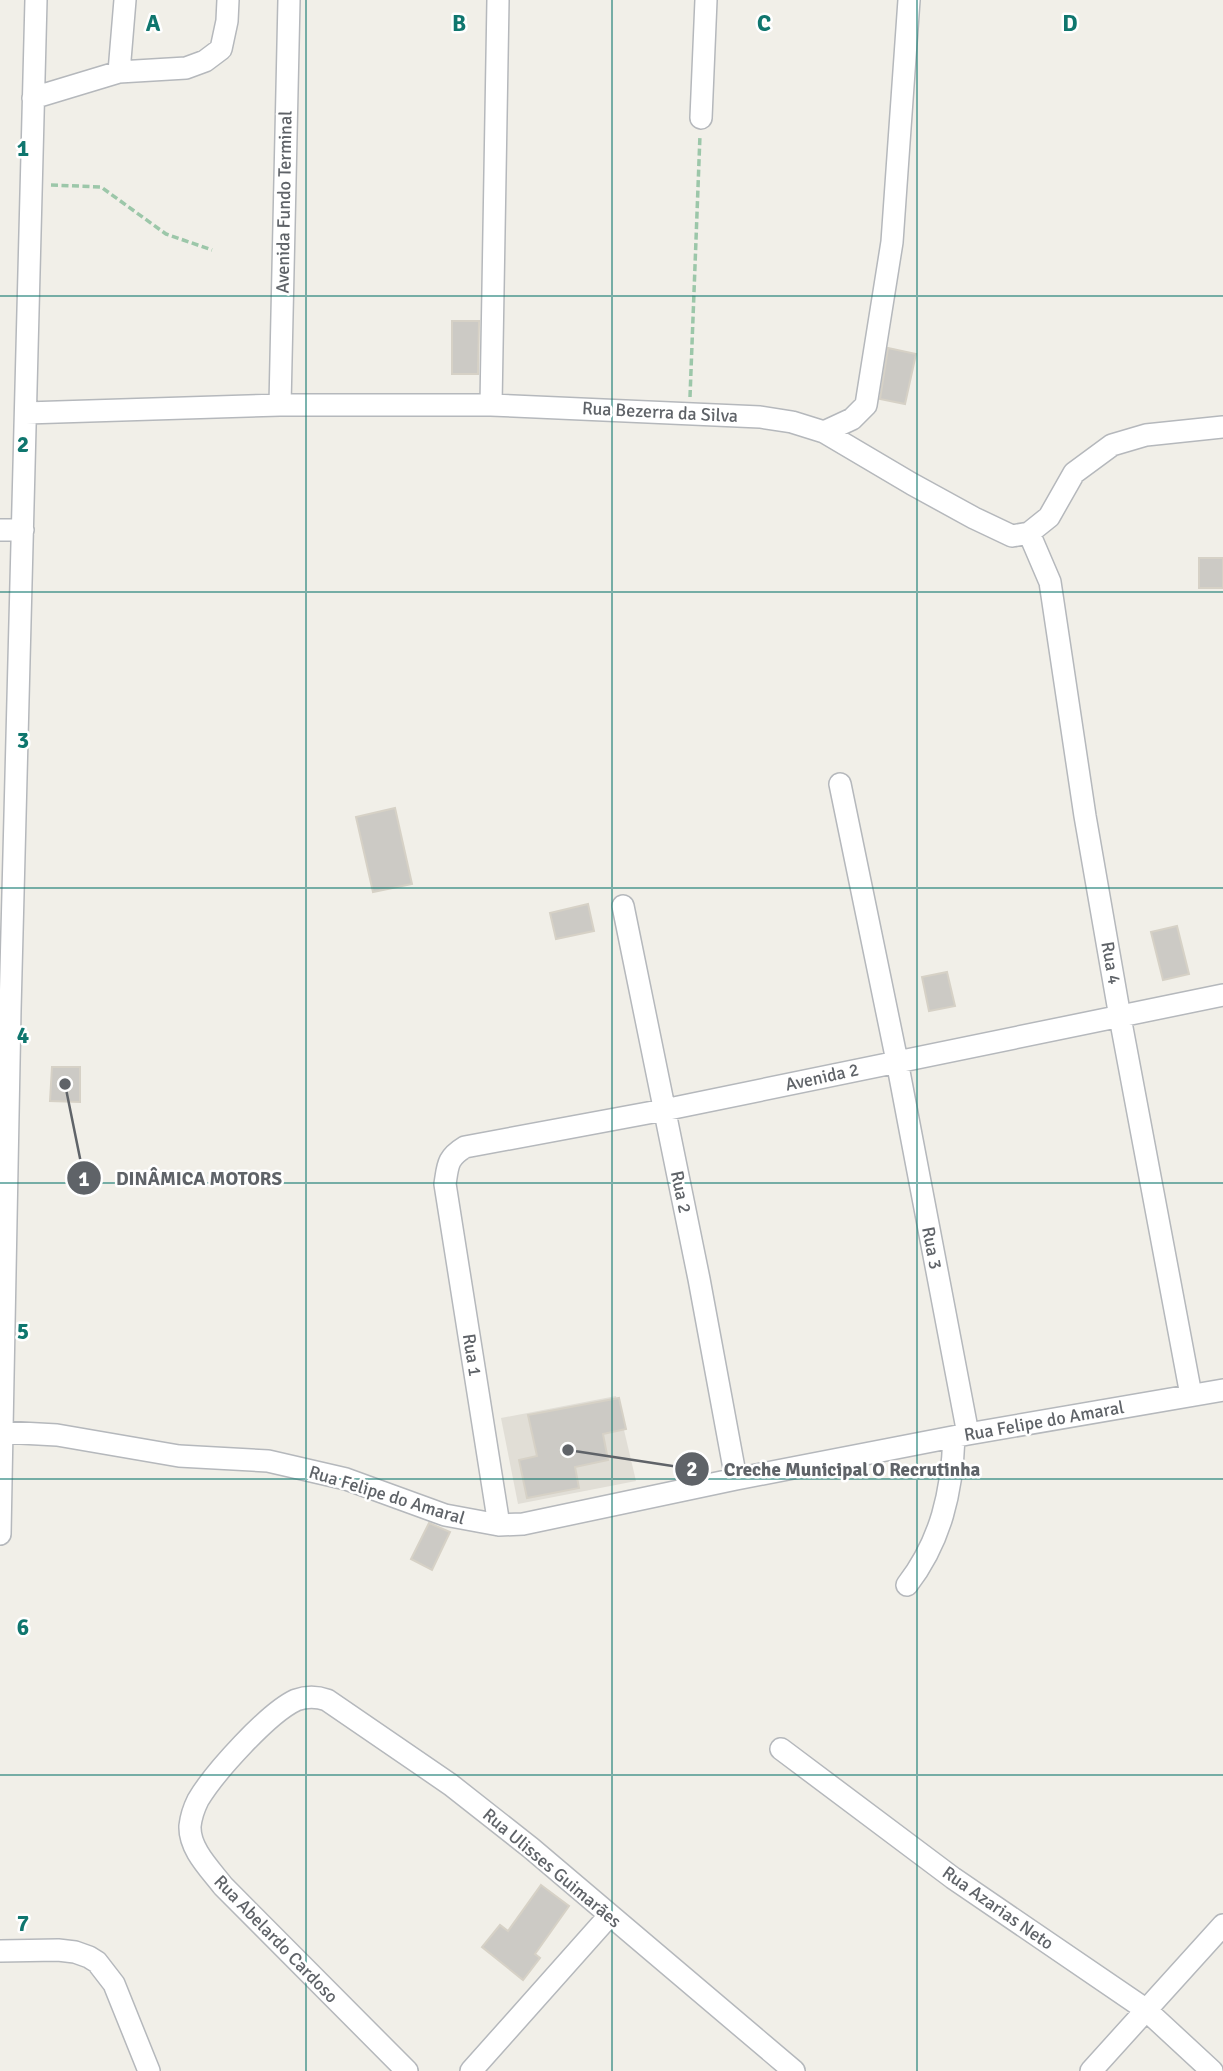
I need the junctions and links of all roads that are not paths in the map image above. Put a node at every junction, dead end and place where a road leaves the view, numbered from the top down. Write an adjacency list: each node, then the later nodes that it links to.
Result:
1 (36, 0): 9 (street)
2 (125, 0): 8 (street)
3 (228, 0): 8 (street)
4 (289, 0): 11 (street, Avenida Fundo Terminal)
5 (498, 0): 12 (street)
6 (706, 0): 10 (street)
7 (909, 0): 15 (street)
8 (119, 72): 9 (street)
9 (33, 98): 13 (street)
10 (701, 118)
11 (281, 405): 12 (street, Rua Bezerra da Silva); 13 (street, Rua Bezerra da Silva)
12 (491, 405): 15 (street, Rua Bezerra da Silva)
13 (26, 413): 17 (street)
14 (1223, 427): 18 (street)
15 (824, 432): 18 (street, Rua Bezerra da Silva)
16 (0, 530): 17 (street)
17 (23, 530): 22 (street)
18 (1021, 534): 23 (street, Rua 4)
19 (840, 784): 24 (street, Rua 3)
20 (623, 906): 25 (street, Rua 2)
21 (1223, 995): 23 (street, Avenida 2)
22 (5, 1008): 28 (street)
23 (1120, 1017): 24 (street, Avenida 2); 27 (street, Rua 4)
24 (897, 1061): 25 (street, Avenida 2); 29 (street, Rua 3)
25 (664, 1110): 26 (street, Avenida 2); 30 (street, Rua 2)
26 (445, 1184): 31 (street, Rua 1)
27 (1212, 1394): 29 (street, Rua Felipe do Amaral)
28 (2, 1432): 31 (street, Rua Felipe do Amaral); 32 (street)
29 (961, 1436): 30 (street, Rua Felipe do Amaral); 33 (street, Rua 3)
30 (736, 1479): 31 (street, Rua Felipe do Amaral)
31 (499, 1525)
32 (0, 1534)
33 (907, 1585)
34 (295, 1701): 36 (street, Rua Ulisses Guimarães); 41 (street, Rua Abelardo Cardoso)
35 (781, 1749): 39 (street, Rua Azarias Neto)
36 (609, 1916): 42 (street); 43 (street, Rua Ulisses Guimarães)
37 (1223, 1925): 39 (street)
38 (0, 1951): 40 (street)
39 (1145, 2009): 44 (street); 45 (street, Rua Azarias Neto)
40 (149, 2071)
41 (407, 2071)
42 (471, 2071)
43 (794, 2071)
44 (1091, 2071)
45 (1212, 2071)

